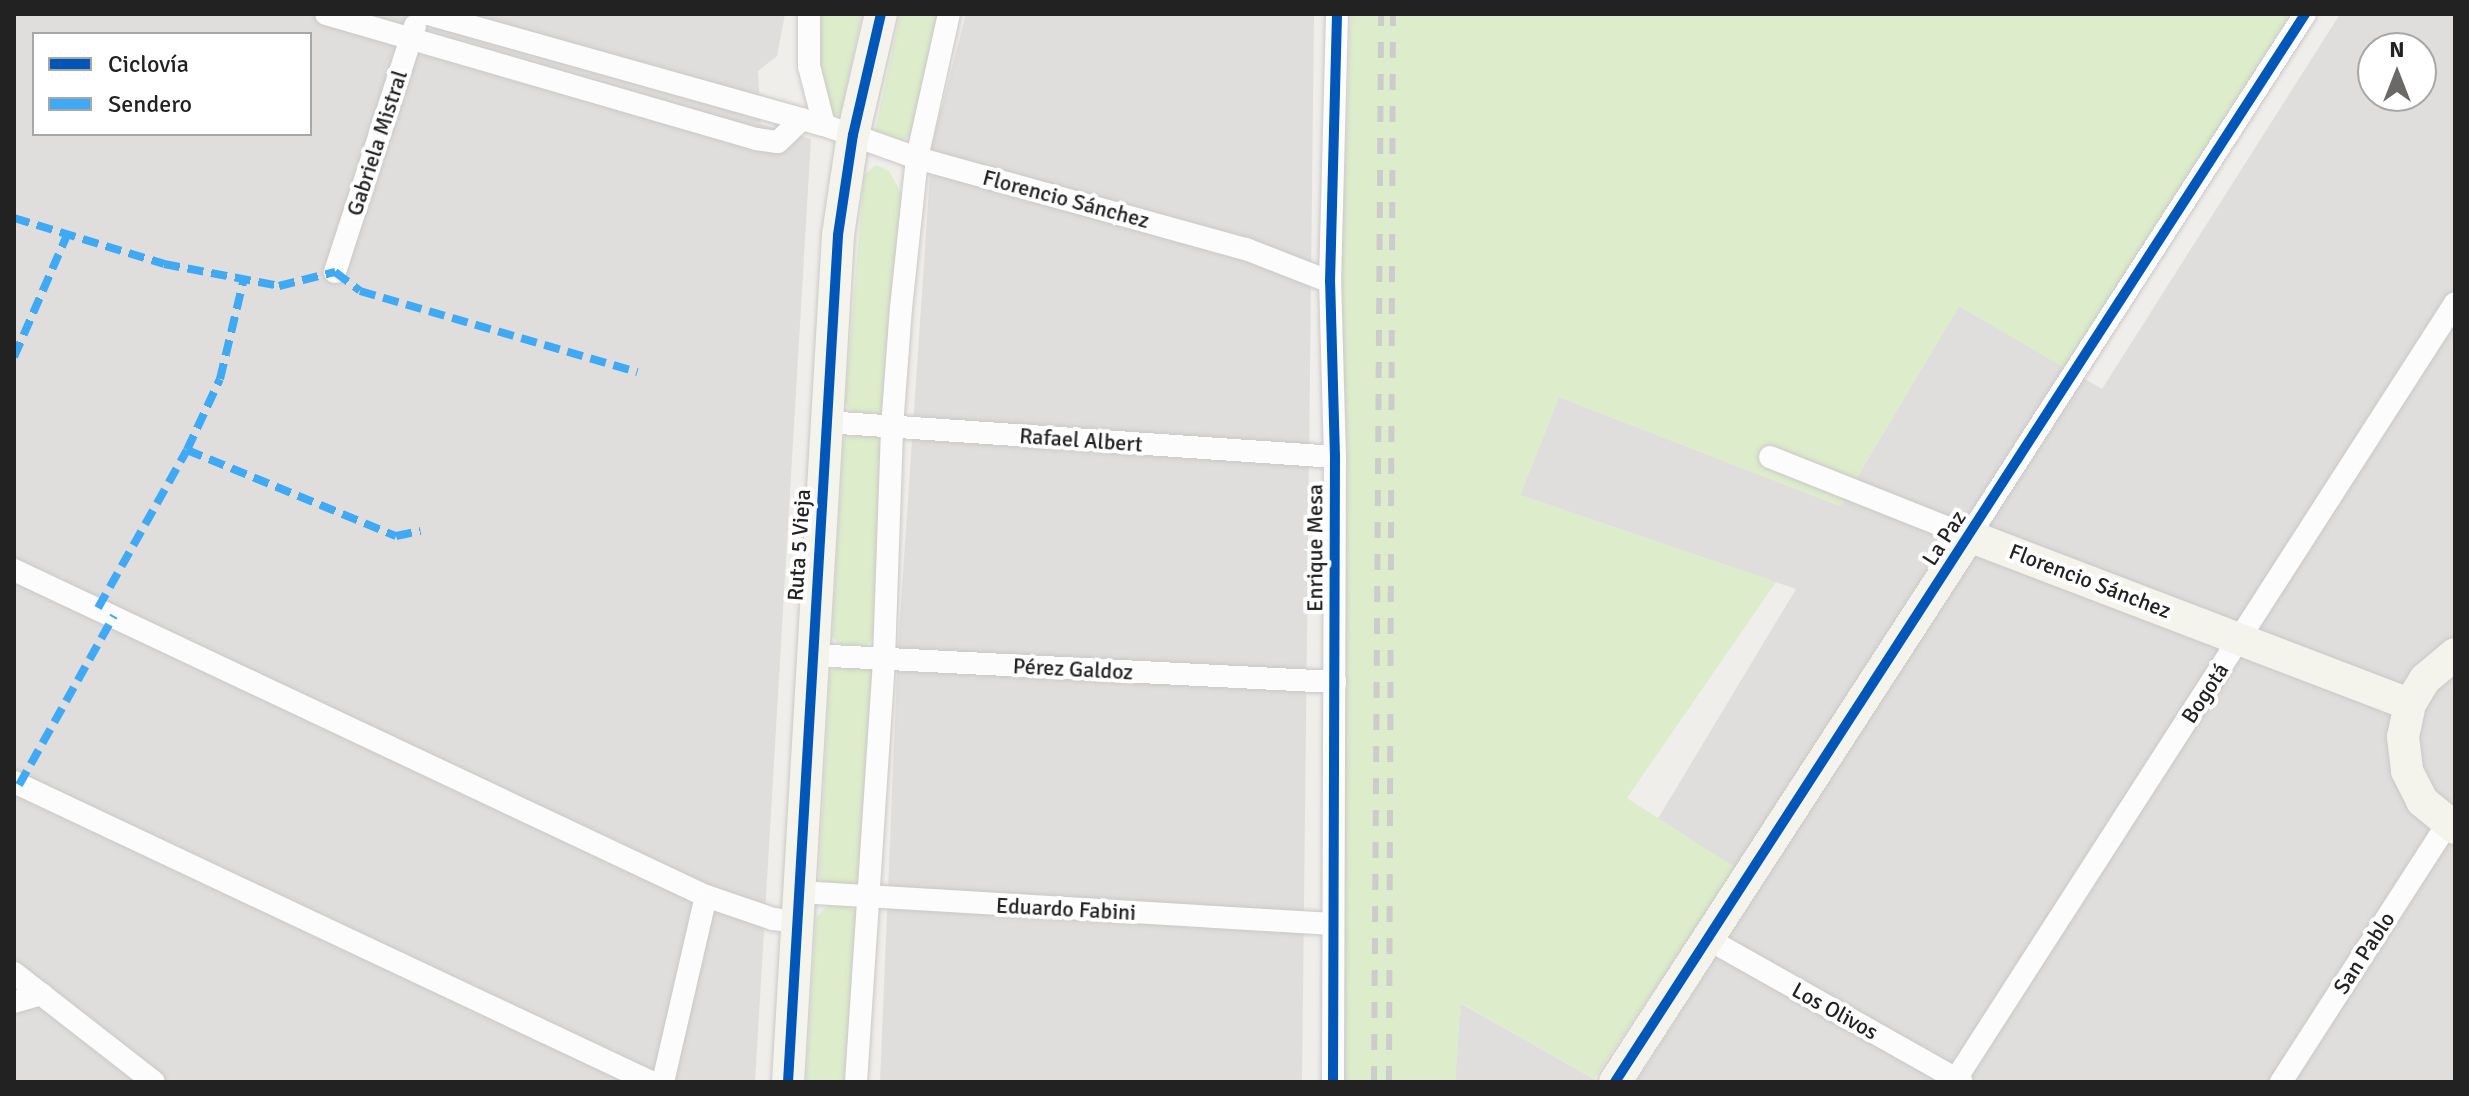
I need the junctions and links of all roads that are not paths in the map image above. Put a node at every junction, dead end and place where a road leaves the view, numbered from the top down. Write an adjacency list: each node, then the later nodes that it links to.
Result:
1 (326, 14): 9 (street)
2 (418, 14): 9 (street, Gabriela Mistral)
3 (428, 14): 10 (street, Florencio Sánchez)
4 (809, 14): 11 (street)
5 (881, 14): 11 (street, Ruta 5 Vieja)
6 (949, 14): 12 (street)
7 (1337, 14): 14 (street, Enrique Mesa)
8 (2305, 14): 20 (street, La Paz)
9 (411, 40): 10 (street); 13 (street, Gabriela Mistral)
10 (802, 119): 11 (street, Florencio Sánchez)
11 (839, 130): 12 (street, Florencio Sánchez); 16 (street, Ruta 5 Vieja)
12 (917, 158): 14 (street, Florencio Sánchez); 17 (street)
13 (335, 272)
14 (1330, 282): 18 (street, Enrique Mesa)
15 (2455, 303): 22 (street, Bogotá)
16 (826, 422): 17 (street, Rafael Albert); 24 (street, Ruta 5 Vieja)
17 (892, 427): 18 (street, Rafael Albert); 25 (street)
18 (1335, 457): 26 (street, Enrique Mesa)
19 (1770, 457): 20 (street, Florencio Sánchez)
20 (1969, 536): 22 (street, Florencio Sánchez); 34 (street, La Paz)
21 (14, 570): 30 (street, Eduardo Fabini)
22 (2240, 638): 27 (street, Florencio Sánchez); 38 (street, Bogotá)
23 (2455, 654): 27 (street)
24 (812, 655): 25 (street, Pérez Galdoz); 32 (street, Ruta 5 Vieja)
25 (884, 659): 26 (street, Pérez Galdoz); 31 (street)
26 (1335, 682): 33 (street, Enrique Mesa)
27 (2410, 704): 29 (street)
28 (14, 782): 40 (street)
29 (2451, 826): 46 (street, San Pablo)
30 (706, 896): 32 (street, Eduardo Fabini); 41 (street)
31 (868, 898): 32 (street, Eduardo Fabini); 33 (street, Eduardo Fabini); 43 (street)
32 (798, 907): 42 (street, Ruta 5 Vieja)
33 (1333, 924): 44 (street, Enrique Mesa)
34 (1708, 939): 38 (street, Los Olivos); 45 (street, La Paz)
35 (14, 973): 36 (street)
36 (42, 994): 37 (street); 39 (street)
37 (14, 1002)
38 (1957, 1081)
39 (154, 1082)
40 (651, 1082)
41 (663, 1082)
42 (788, 1082)
43 (856, 1082)
44 (1333, 1082)
45 (1615, 1082)
46 (2281, 1082)

